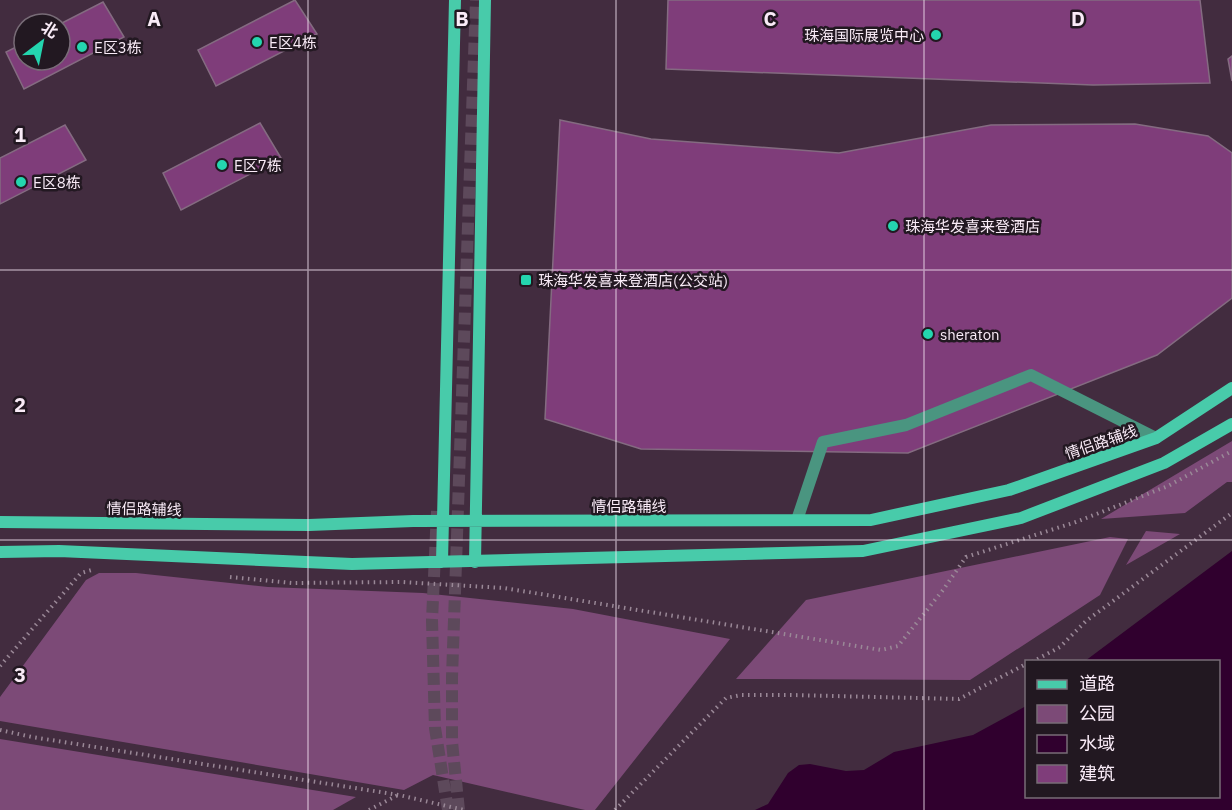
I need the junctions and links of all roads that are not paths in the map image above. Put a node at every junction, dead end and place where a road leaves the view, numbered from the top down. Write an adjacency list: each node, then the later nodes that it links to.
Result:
1 (456, 0): 7 (main road)
2 (485, 0): 8 (main road)
3 (1232, 388): 5 (main road, 情侣路辅线)
4 (1232, 424): 12 (main road)
5 (1156, 438): 6 (main road, 情侣路辅线); 6 (lane)
6 (797, 520): 8 (main road, 情侣路辅线)
7 (443, 521): 8 (main road, 情侣路辅线); 9 (main road, 情侣路辅线); 11 (main road)
8 (477, 521): 12 (main road)
9 (0, 522)
10 (0, 552): 11 (main road)
11 (442, 562): 12 (main road)
12 (475, 562)

